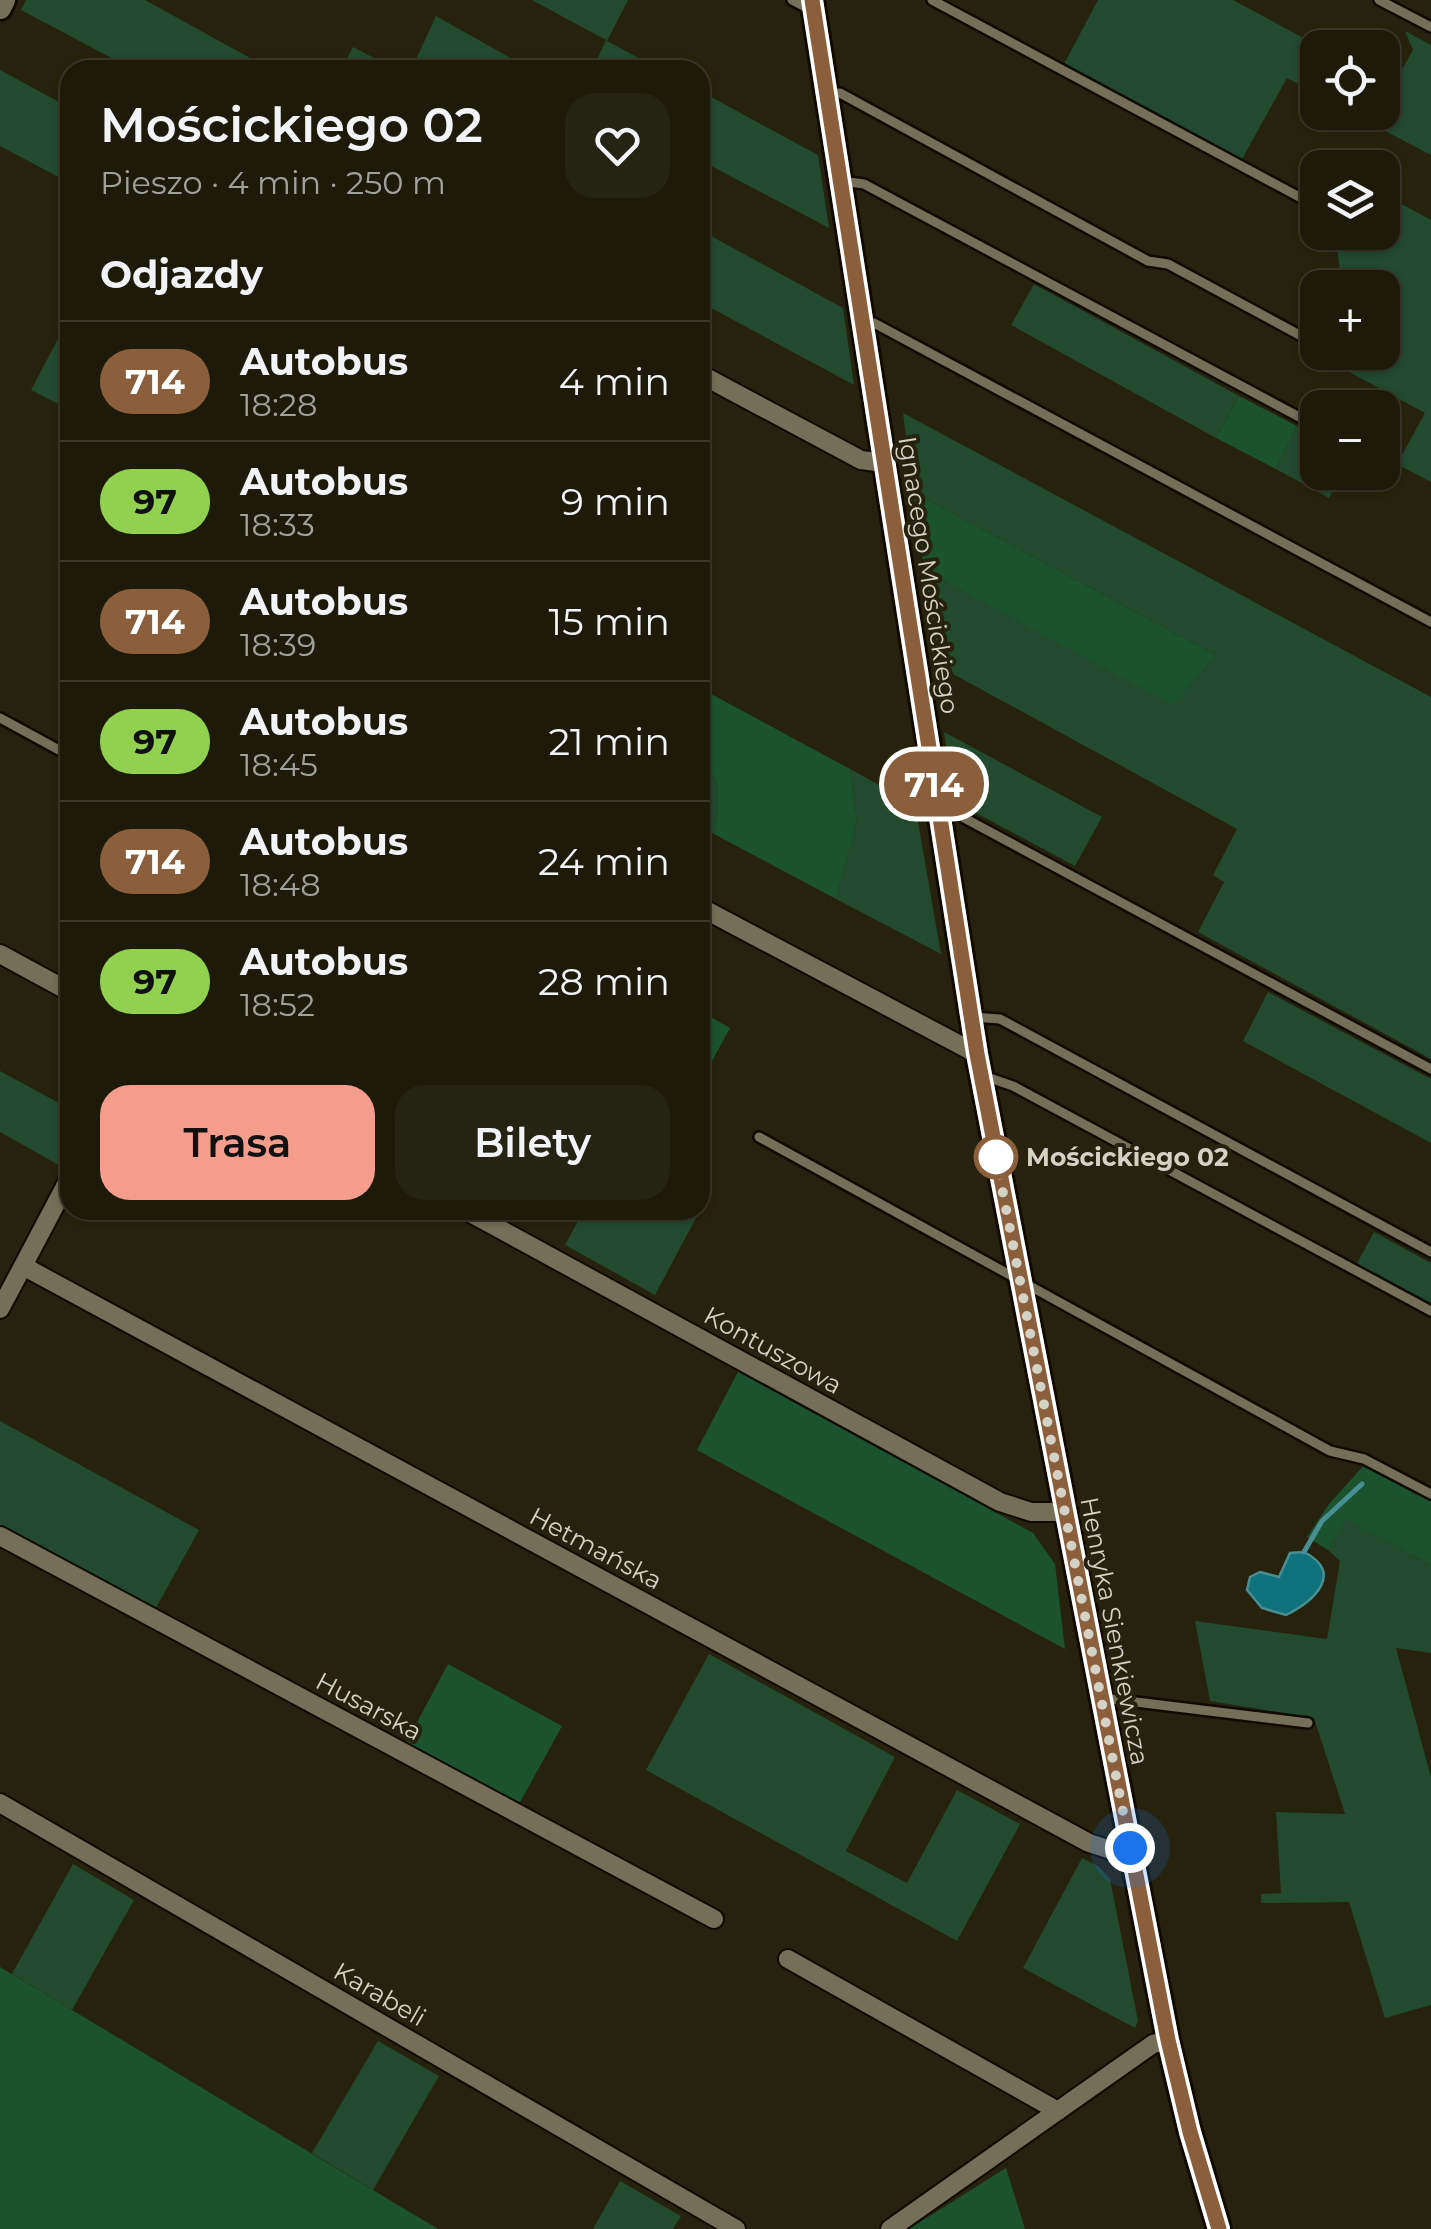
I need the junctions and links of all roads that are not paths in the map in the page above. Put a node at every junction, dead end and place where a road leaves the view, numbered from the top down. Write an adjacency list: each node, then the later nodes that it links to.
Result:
1 (4, 0): 6 (street)
2 (792, 0): 5 (lane)
3 (932, 0): 10 (lane)
4 (1379, 0): 7 (lane)
5 (813, 6): 8 (street, Ignacego Mościckiego)
6 (0, 8)
7 (1431, 28)
8 (826, 93): 9 (street, Ignacego Mościckiego); 12 (lane)
9 (840, 180): 11 (street, Ignacego Mościckiego); 14 (lane)
10 (1300, 197)
11 (862, 323): 15 (street, Ignacego Mościckiego); 16 (lane)
12 (1300, 336)
13 (710, 379): 15 (street)
14 (1300, 417)
15 (884, 463): 19 (street, Ignacego Mościckiego)
16 (1431, 622)
17 (0, 718): 18 (lane)
18 (60, 751)
19 (937, 804): 23 (street, Ignacego Mościckiego); 25 (lane)
20 (710, 912): 24 (street)
21 (0, 954): 22 (street)
22 (60, 987)
23 (970, 1017): 24 (street, Ignacego Mościckiego); 30 (lane)
24 (979, 1065): 28 (street, Ignacego Mościckiego); 34 (lane)
25 (1431, 1069)
26 (759, 1137): 32 (lane)
27 (60, 1196): 31 (street)
28 (1007, 1218): 32 (street, Henryka Sienkiewicza)
29 (483, 1220): 36 (street, Kontuszowa)
30 (1431, 1252)
31 (23, 1266): 33 (street); 41 (street, Hetmańska)
32 (1018, 1277): 35 (lane); 36 (street, Henryka Sienkiewicza)
33 (0, 1310)
34 (1431, 1311)
35 (1431, 1494)
36 (1064, 1512): 38 (street, Henryka Sienkiewicza)
37 (0, 1536): 42 (street, Husarska)
38 (1100, 1698): 39 (lane); 41 (street, Henryka Sienkiewicza)
39 (1308, 1723)
40 (0, 1802): 46 (street, Karabeli)
41 (1130, 1848): 44 (street, Henryka Sienkiewicza)
42 (714, 1919)
43 (788, 1959): 45 (street)
44 (1168, 2040): 45 (street); 48 (street, Henryka Sienkiewicza)
45 (1058, 2111): 47 (street)
46 (736, 2229)
47 (890, 2229)
48 (1219, 2229)

